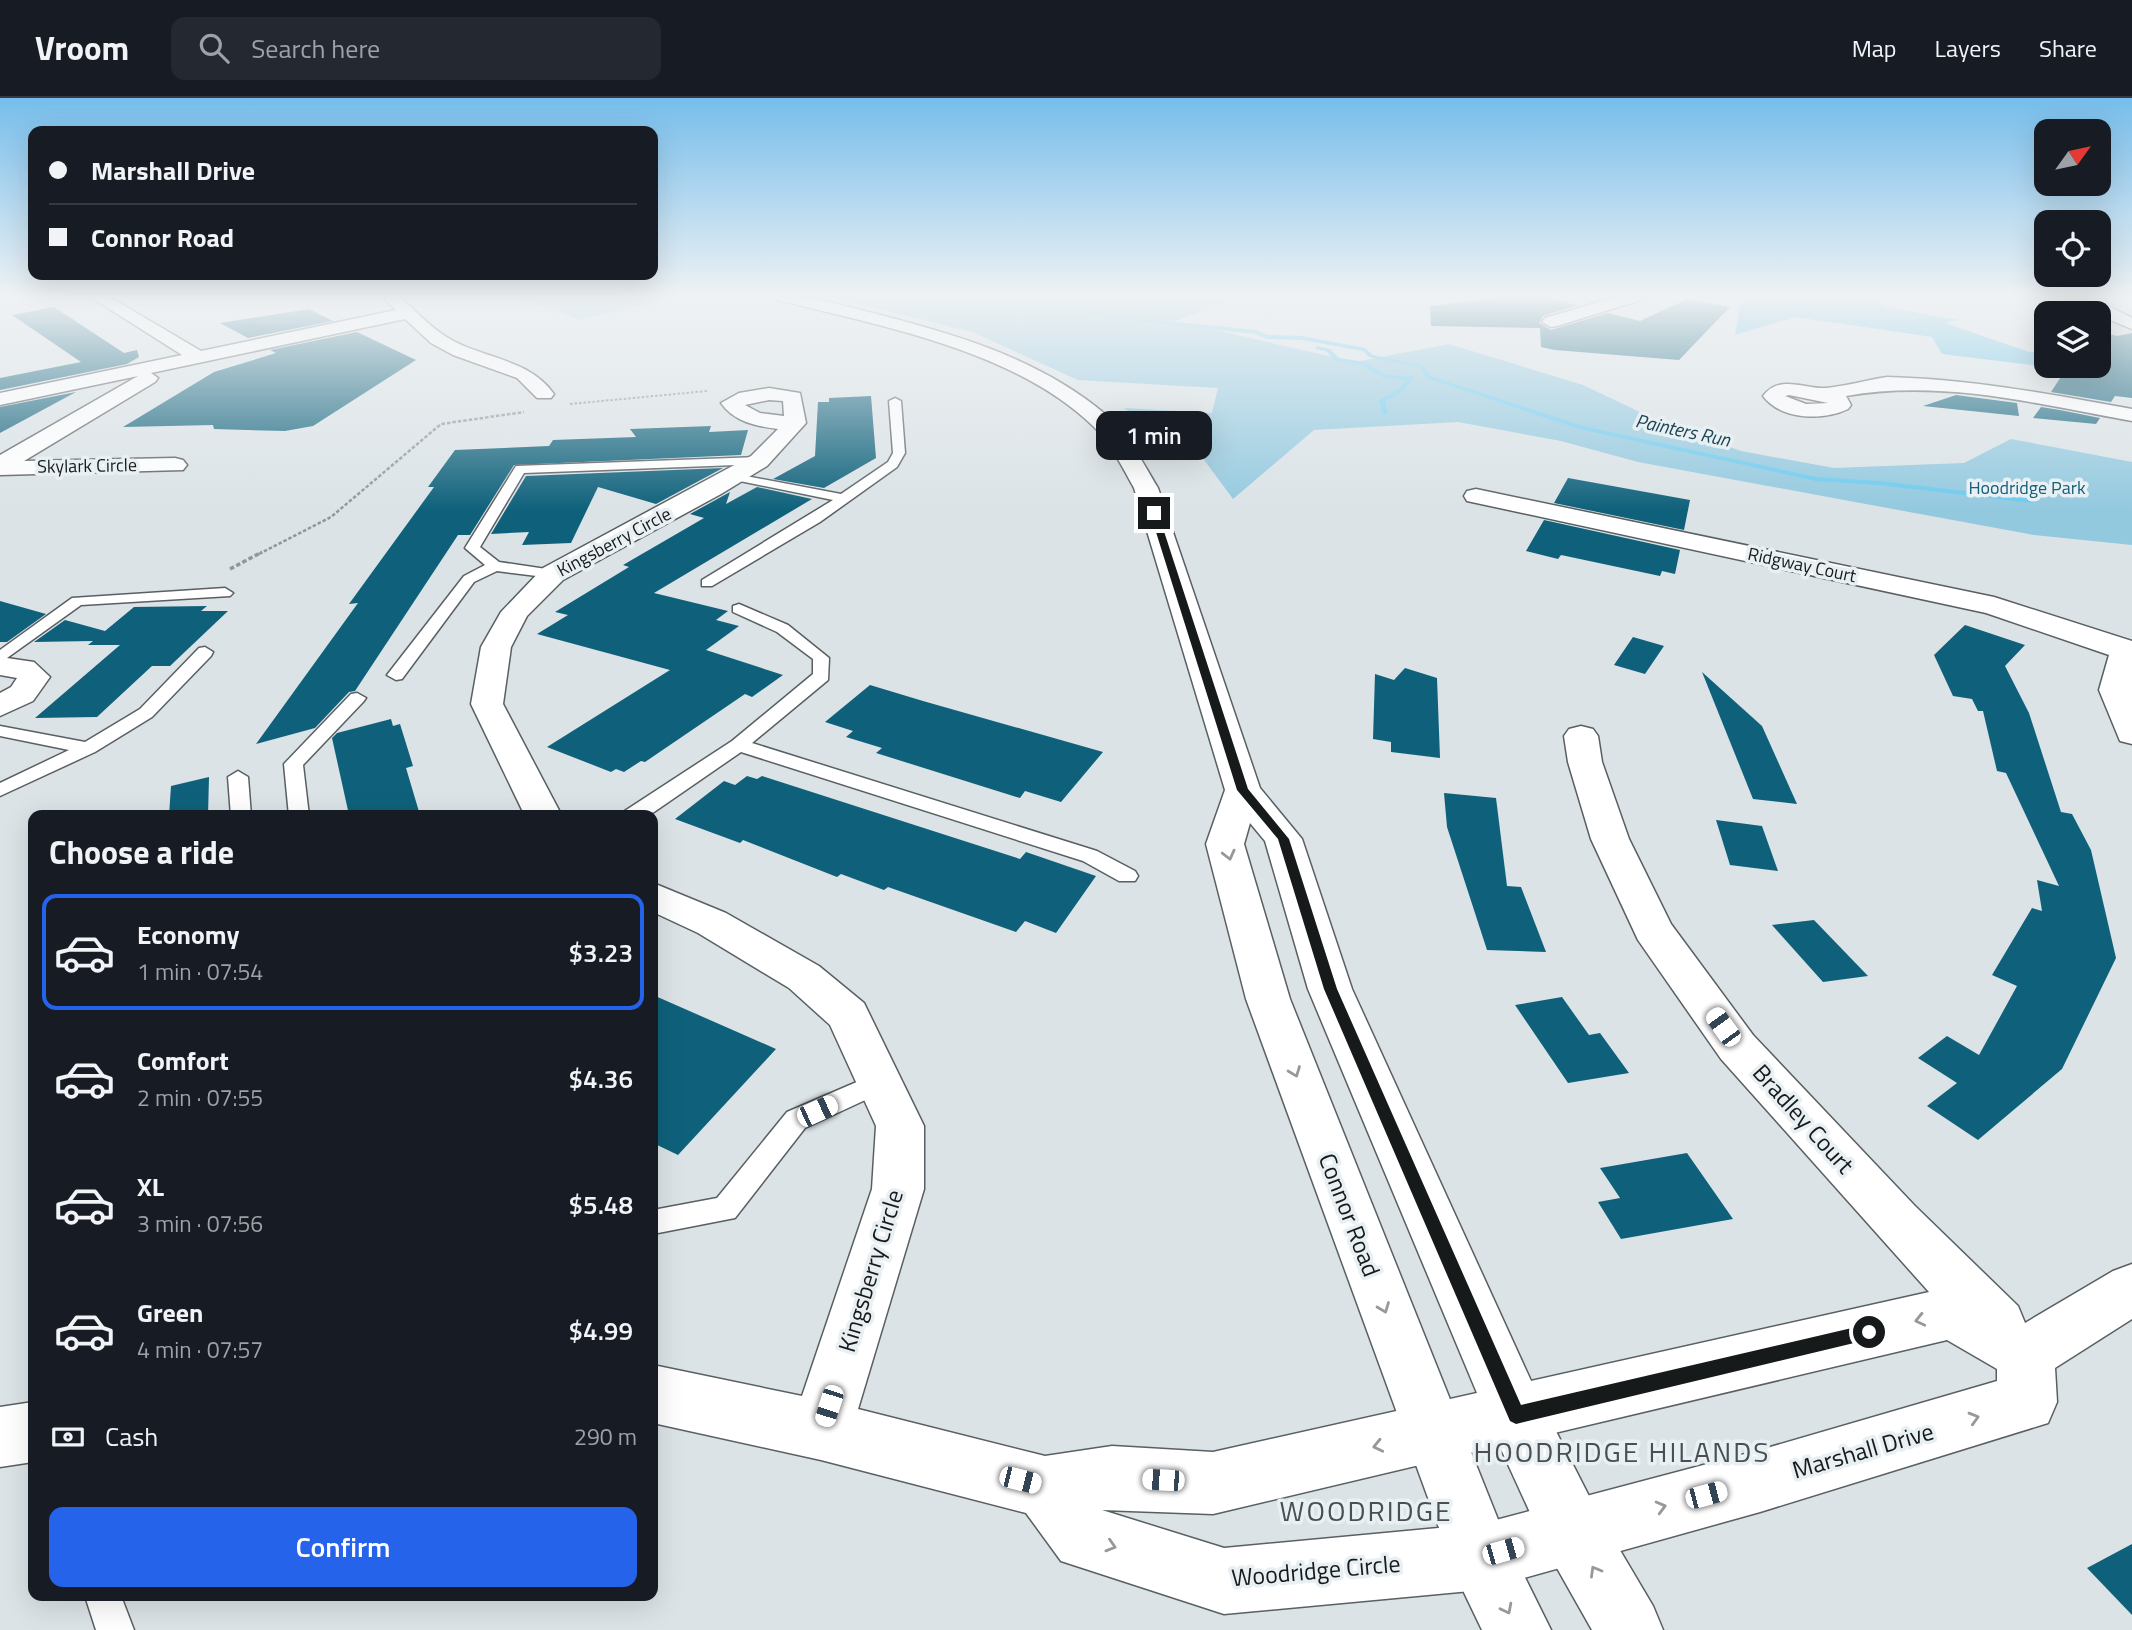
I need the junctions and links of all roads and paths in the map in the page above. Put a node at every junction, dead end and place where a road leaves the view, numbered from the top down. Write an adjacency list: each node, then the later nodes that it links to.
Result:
1 (148, 367): 8 (street)
2 (165, 367): 13 (street)
3 (508, 367): 7 (street)
4 (1018, 367): 37 (street)
5 (1825, 394): 10 (street)
6 (745, 396): 7 (path); 11 (street, Kingsberry Circle)
7 (547, 397): 21 (path)
8 (0, 399)
9 (895, 401): 16 (lane)
10 (2132, 415)
11 (759, 461): 14 (street, Kingsberry Circle); 17 (lane)
12 (175, 465): 13 (street, Skylark Circle)
13 (0, 466)
14 (735, 476): 16 (lane); 18 (street, Kingsberry Circle)
15 (1476, 496): 23 (street, Ridgway Court)
16 (845, 499): 19 (lane)
17 (495, 565): 18 (lane); 27 (lane)
18 (553, 574): 40 (street, Kingsberry Circle)
19 (707, 583)
20 (225, 593): 21 (lane)
21 (180, 596): 25 (lane)
22 (739, 609): 33 (lane)
23 (2128, 650): 31 (street)
24 (205, 652): 34 (lane)
25 (0, 658)
26 (0, 666): 29 (street)
27 (396, 675)
28 (358, 698): 39 (lane)
29 (0, 706)
30 (0, 731): 34 (lane)
31 (2132, 734)
32 (1581, 736): 47 (street, Bradley Court)
33 (739, 745): 41 (lane); 42 (lane)
34 (88, 748): 36 (lane)
35 (237, 777): 38 (lane)
36 (0, 790)
37 (1242, 790): 49 (street); 52 (street, Connor Road, one-way to 52)
38 (240, 810)
39 (298, 810)
40 (541, 810)
41 (642, 810)
42 (1127, 876)
43 (658, 898): 44 (street, Kingsberry Circle)
44 (880, 1082): 45 (lane); 50 (street, Kingsberry Circle)
45 (658, 1221)
46 (2132, 1289): 47 (street)
47 (2026, 1354): 49 (street, one-way to 49); 55 (street, Marshall Drive, one-way to 47)
48 (658, 1395): 50 (street)
49 (1516, 1415): 52 (street); 55 (street)
50 (821, 1430): 54 (street)
51 (28, 1433): 53 (street)
52 (1432, 1434): 54 (street, one-way to 54); 56 (street, Connor Road)
53 (0, 1437)
54 (1045, 1487): 56 (street, Woodridge Circle, one-way to 56)
55 (1572, 1531): 56 (street, Woodridge Circle); 60 (street, one-way to 55)
56 (1480, 1557): 59 (street, Connor Road, one-way to 59)
57 (105, 1601): 58 (lane)
58 (115, 1630)
59 (1517, 1630)
60 (1629, 1630)

